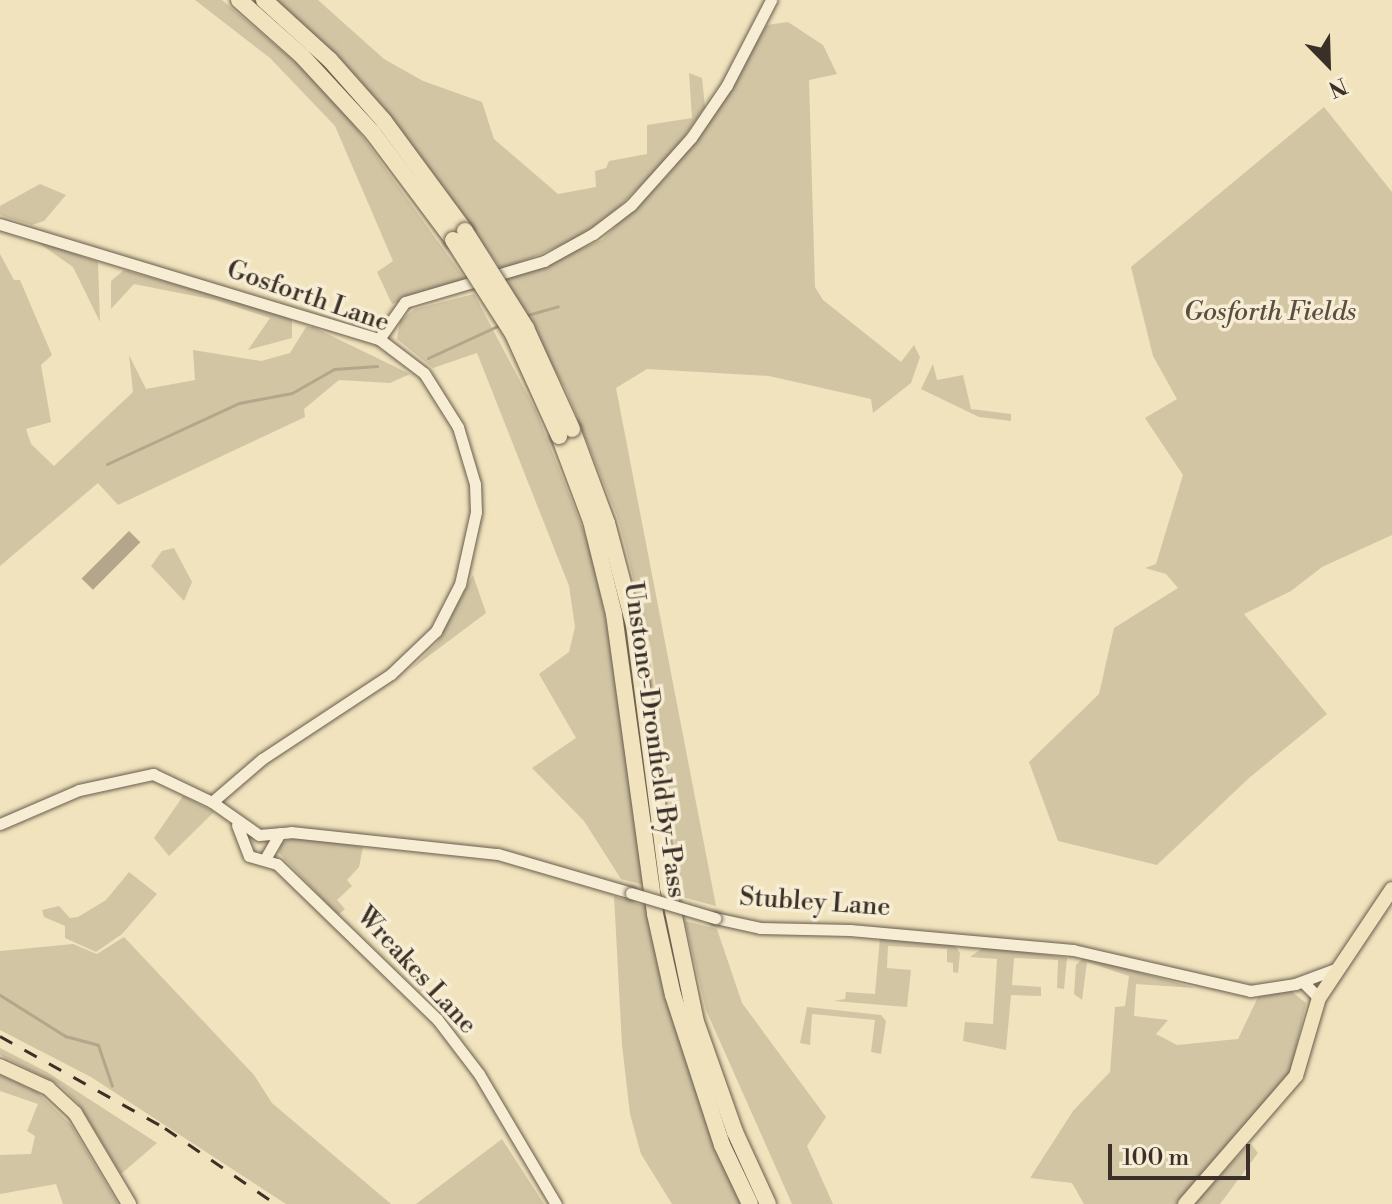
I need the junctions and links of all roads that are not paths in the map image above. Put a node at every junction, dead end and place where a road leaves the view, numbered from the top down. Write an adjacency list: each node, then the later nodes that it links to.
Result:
1 (239, 0): 5 (highway, Unstone-Dronfield By-Pass)
2 (264, 0): 5 (highway, Unstone-Dronfield By-Pass)
3 (771, 0): 6 (street)
4 (0, 224): 6 (street, Gosforth Lane)
5 (459, 236): 7 (highway, Unstone-Dronfield By-Pass, bridge)
6 (379, 339): 8 (street, Gosforth Lane)
7 (566, 432): 22 (highway, Unstone-Dronfield By-Pass); 23 (highway, Unstone-Dronfield By-Pass)
8 (212, 802): 9 (street, Wreakes Lane); 10 (street, Wreakes Lane)
9 (0, 824)
10 (236, 824): 12 (street, Wreakes Lane); 13 (street, Wreakes Lane)
11 (280, 833): 12 (street, Stubley Lane); 14 (street); 17 (street, Stubley Lane, bridge)
12 (261, 835): 13 (street); 14 (street, Wreakes Lane)
13 (247, 845): 14 (street, Wreakes Lane)
14 (270, 853): 21 (street, Wreakes Lane)
15 (1392, 889): 16 (main road)
16 (1338, 968): 17 (street, Stubley Lane); 18 (main road)
17 (1303, 982): 18 (street)
18 (1319, 998): 24 (main road)
19 (0, 1066): 20 (main road)
20 (129, 1204)
21 (556, 1204)
22 (750, 1204)
23 (768, 1204)
24 (1185, 1204)

